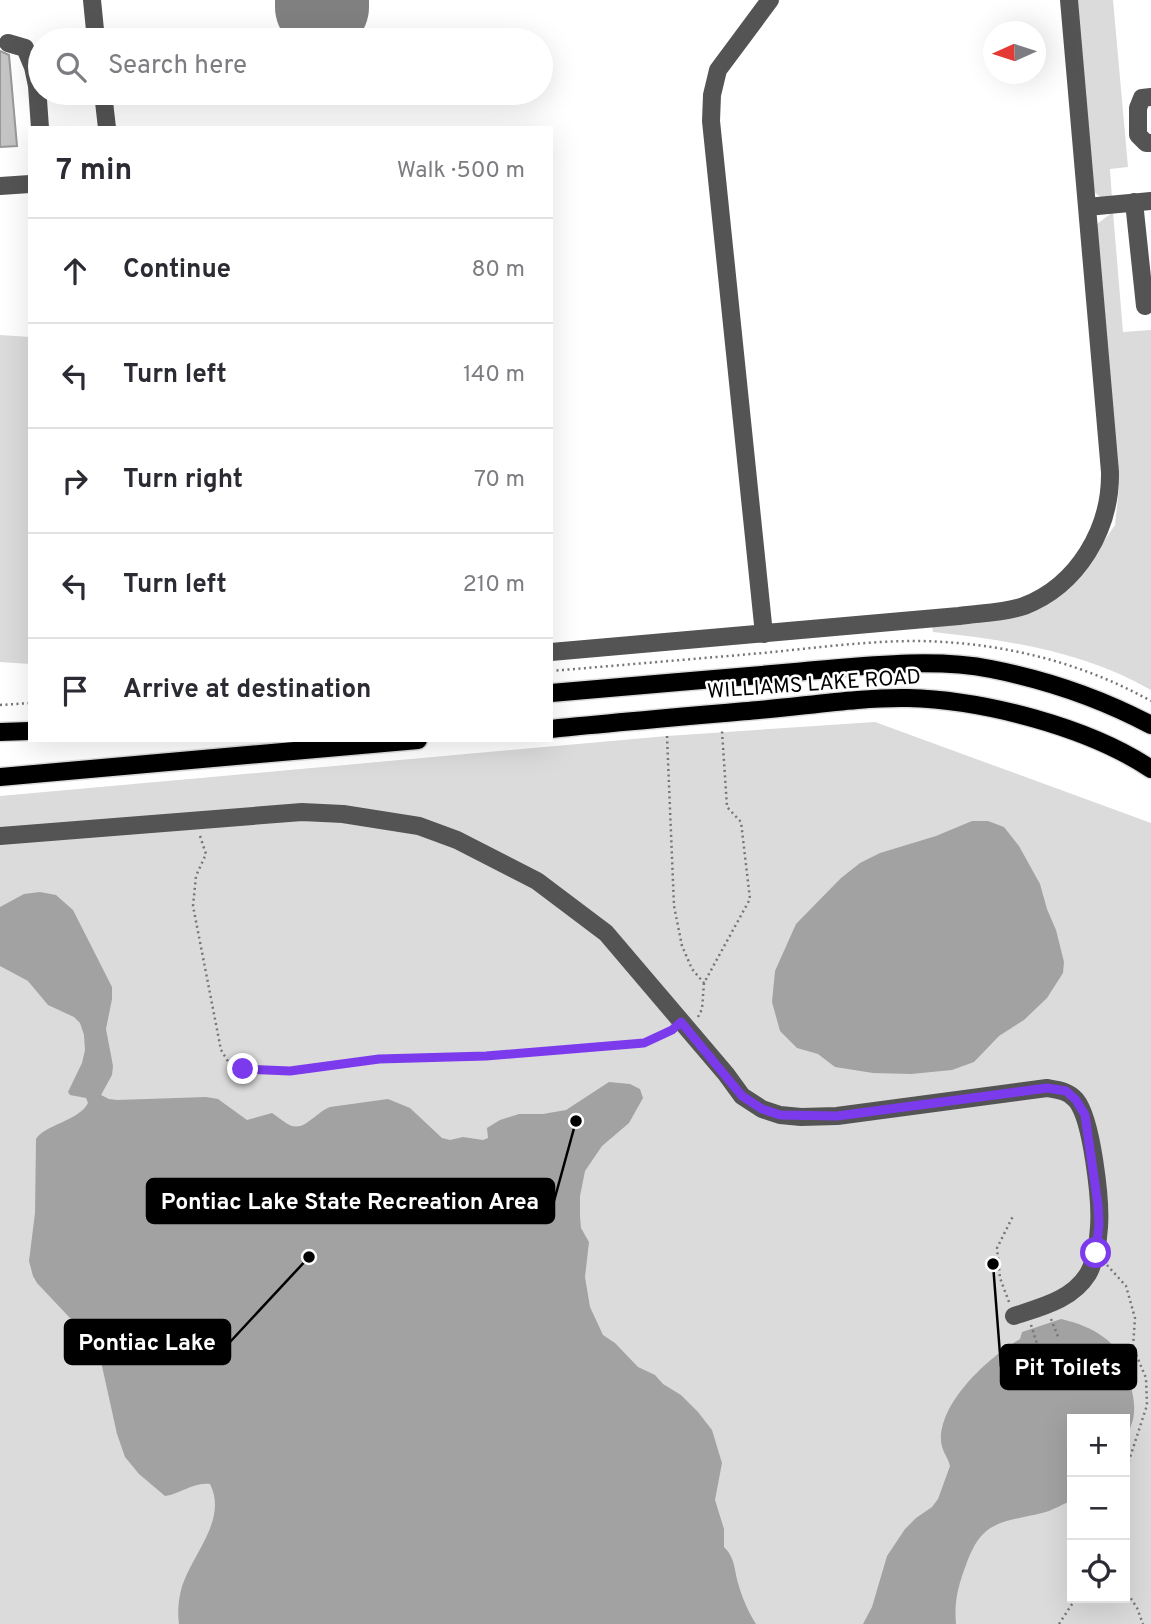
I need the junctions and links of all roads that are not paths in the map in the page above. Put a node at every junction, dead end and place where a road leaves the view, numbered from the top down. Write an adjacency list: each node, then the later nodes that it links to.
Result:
1 (92, 0): 4 (street)
2 (770, 0): 18 (street)
3 (1069, 0): 16 (street)
4 (95, 28)
5 (8, 43): 6 (street)
6 (28, 56)
7 (1151, 97): 12 (street)
8 (37, 105): 10 (street)
9 (104, 105): 11 (street)
10 (40, 126)
11 (107, 126)
12 (1151, 143)
13 (28, 184): 14 (street)
14 (0, 186)
15 (1142, 202): 16 (street); 17 (street)
16 (1087, 207): 18 (street)
17 (1145, 306)
18 (764, 634): 19 (street)
19 (553, 652)
20 (553, 693): 21 (main road, WILLIAMS LAKE ROAD)
21 (1151, 725)
22 (553, 729): 26 (main road, WILLIAMS LAKE ROAD)
23 (28, 731): 24 (main road)
24 (0, 732)
25 (395, 742): 27 (main road)
26 (1151, 769)
27 (0, 777)
28 (0, 836): 29 (street)
29 (1035, 1315)

